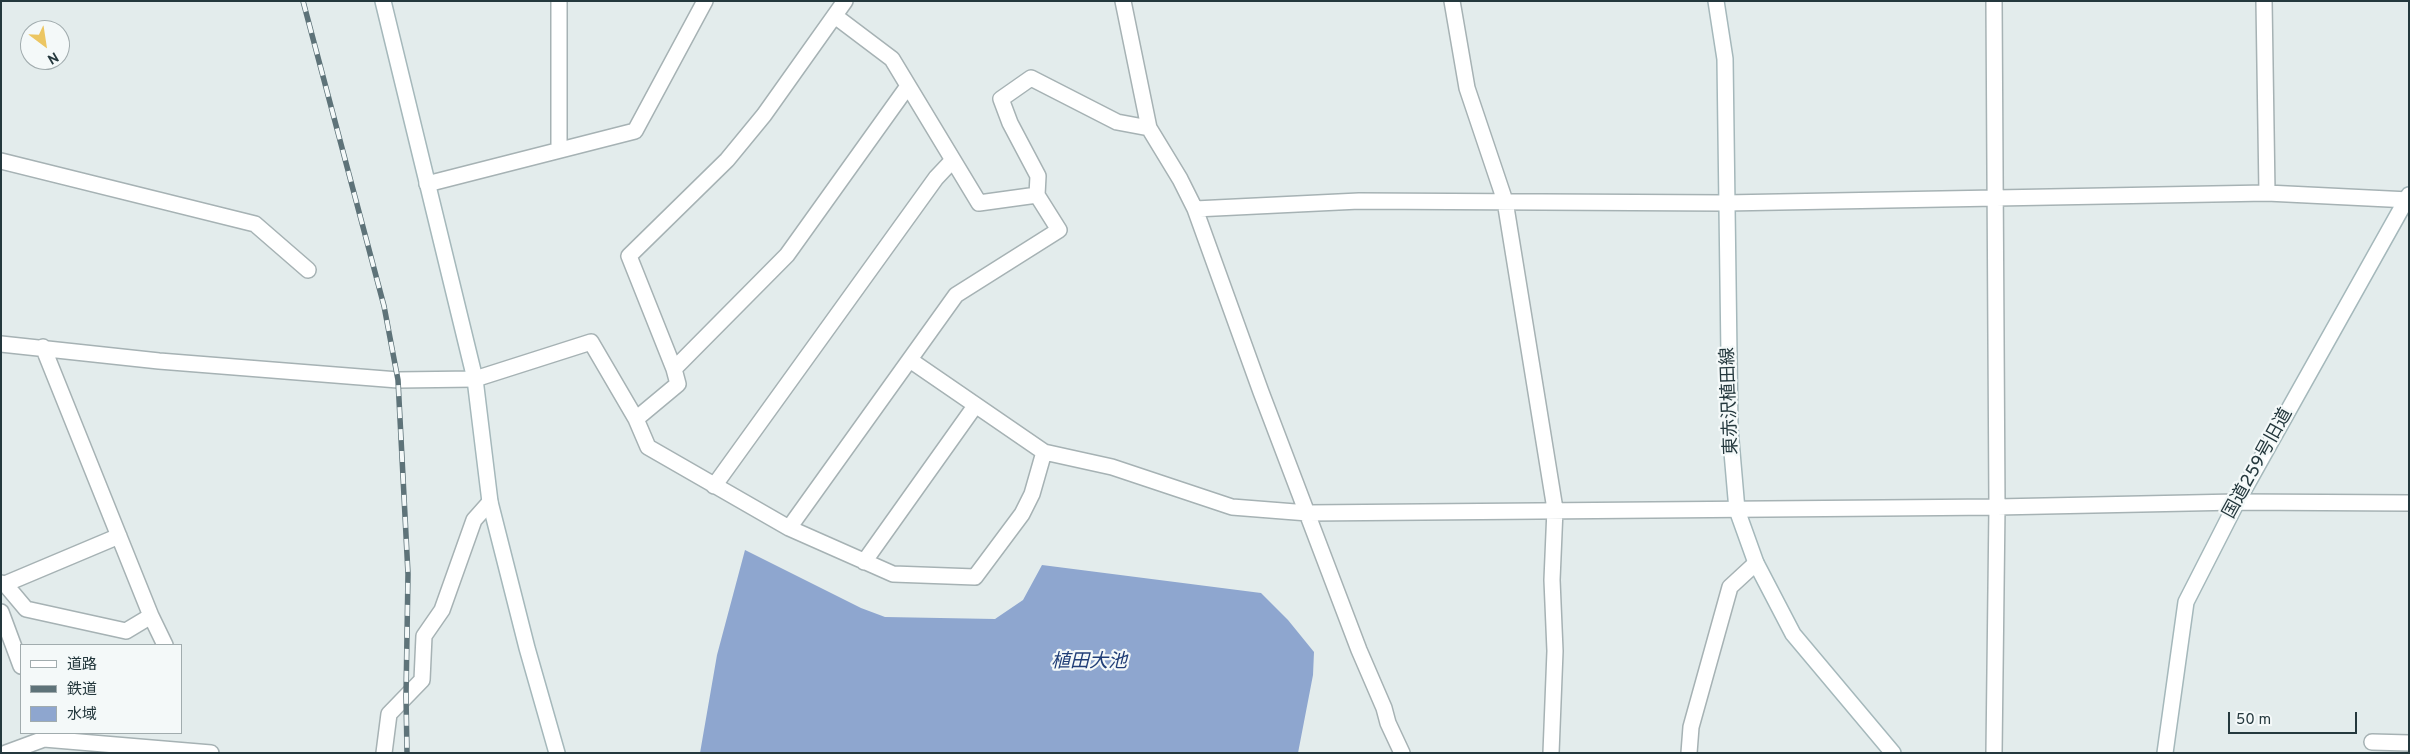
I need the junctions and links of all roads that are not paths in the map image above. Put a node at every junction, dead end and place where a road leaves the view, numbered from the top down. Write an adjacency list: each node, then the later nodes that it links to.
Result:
1 (383, 1): 16 (street)
2 (559, 1): 13 (street)
3 (705, 1): 13 (street)
4 (845, 1): 10 (street)
5 (1123, 1): 12 (street)
6 (1452, 1): 21 (street)
7 (1716, 1): 22 (street, 東赤沢植田線)
8 (1994, 1): 19 (street)
9 (2264, 1): 17 (street)
10 (835, 16): 11 (street); 28 (street)
11 (908, 86): 15 (street); 28 (street)
12 (1149, 128): 18 (street); 23 (street)
13 (560, 149): 16 (street)
14 (1, 161): 24 (street)
15 (952, 161): 18 (street); 33 (street)
16 (427, 184): 29 (street)
17 (2267, 193): 19 (street); 20 (street)
18 (1036, 195): 27 (street)
19 (1994, 199): 22 (street); 37 (street)
20 (2408, 199): 35 (street, 国道259号旧道)
21 (1505, 202): 22 (street); 23 (street); 38 (street)
22 (1726, 203): 39 (street, 東赤沢植田線)
23 (1195, 208): 40 (street)
24 (308, 270)
25 (1, 344): 26 (street)
26 (43, 347): 29 (street); 42 (street)
27 (910, 360): 30 (street); 41 (street)
28 (674, 369): 31 (street)
29 (475, 379): 31 (street); 34 (street)
30 (975, 406): 32 (street); 43 (street)
31 (636, 419): 33 (street)
32 (1044, 452): 40 (street); 43 (street)
33 (714, 486): 41 (street)
34 (490, 502): 55 (street); 56 (street)
35 (2237, 502): 36 (street); 37 (street); 62 (street, 国道259号旧道)
36 (2409, 503)
37 (1997, 507): 39 (street); 61 (street)
38 (1555, 509): 39 (street); 40 (street); 58 (street)
39 (1737, 510): 44 (street, 東赤沢植田線)
40 (1308, 513): 57 (street)
41 (789, 528): 43 (street)
42 (119, 536): 45 (street); 47 (street)
43 (864, 562)
44 (1756, 563): 59 (street); 60 (street, 東赤沢植田線)
45 (3, 584): 47 (street)
46 (1, 612): 49 (street)
47 (151, 616): 48 (street)
48 (165, 644)
49 (20, 663)
50 (43, 736): 53 (street); 54 (street)
51 (2372, 742): 52 (street)
52 (2409, 743)
53 (6, 753)
54 (211, 753)
55 (384, 753)
56 (557, 753)
57 (1402, 753)
58 (1551, 753)
59 (1689, 753)
60 (1893, 753)
61 (1994, 753)
62 (2165, 753)

